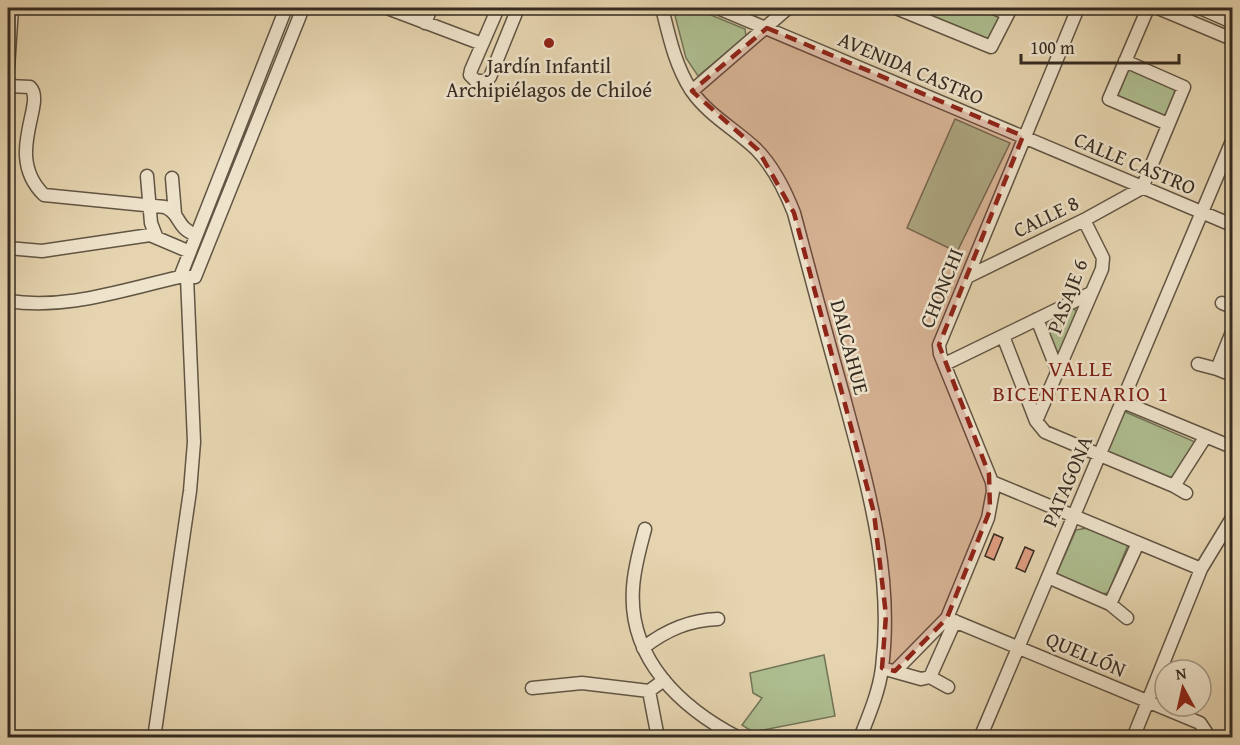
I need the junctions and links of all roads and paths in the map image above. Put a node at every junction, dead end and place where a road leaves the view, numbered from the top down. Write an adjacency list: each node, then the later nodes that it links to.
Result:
1 (12, 8): 24 (street)
2 (286, 8): 38 (street)
3 (303, 8): 42 (street)
4 (387, 8): 18 (street)
5 (431, 8): 18 (street)
6 (498, 8): 22 (street)
7 (518, 8): 22 (street)
8 (662, 8): 26 (street, DALCAHUE)
9 (718, 8): 20 (street, AVENIDA CASTRO)
10 (788, 8): 20 (street)
11 (896, 8): 17 (street)
12 (994, 8): 17 (street)
13 (1078, 8): 28 (street, CHONCHI)
14 (1148, 8): 23 (street)
15 (1158, 8): 21 (street)
16 (1200, 8): 19 (street)
17 (1010, 11)
18 (425, 22): 22 (street)
19 (1233, 22)
20 (767, 28): 26 (street); 28 (street, AVENIDA CASTRO)
21 (1233, 39)
22 (482, 44)
23 (1125, 61): 27 (street); 27 (street)
24 (8, 68)
25 (8, 86): 33 (street)
26 (692, 91): 74 (street, DALCAHUE)
27 (1168, 124): 32 (street)
28 (1023, 136): 32 (street, CALLE CASTRO); 43 (street, CHONCHI)
29 (1233, 141): 35 (street, PATAGONA)
30 (147, 176): 33 (street)
31 (172, 178): 34 (street)
32 (1142, 188): 35 (street, CALLE CASTRO); 36 (street, CALLE 8)
33 (149, 206): 34 (street); 39 (street)
34 (175, 214): 38 (street)
35 (1203, 214): 37 (street, CALLE CASTRO); 54 (street, PATAGONA)
36 (1084, 220): 43 (street, CALLE 8); 44 (street, PASAJE 6)
37 (1233, 225)
38 (196, 235): 41 (street)
39 (153, 236): 40 (street); 41 (street)
40 (8, 248)
41 (190, 252): 42 (street)
42 (187, 277): 45 (street); 83 (street)
43 (967, 277): 49 (street, CHONCHI)
44 (1091, 293): 46 (street); 52 (street, PASAJE 6)
45 (8, 301)
46 (1037, 320): 48 (street); 52 (street)
47 (1233, 332): 51 (street)
48 (1003, 336): 49 (street); 55 (street)
49 (945, 364): 59 (street, CHONCHI)
50 (1198, 364): 51 (street)
51 (1217, 369): 53 (street)
52 (1058, 372): 55 (street, PASAJE 6)
53 (1233, 375)
54 (1123, 402): 56 (street); 58 (street, PATAGONA)
55 (1036, 421): 58 (street)
56 (1206, 436): 57 (street); 60 (street)
57 (1233, 447)
58 (1100, 454): 60 (street); 62 (street, PATAGONA)
59 (992, 482): 62 (street); 71 (street, CHONCHI)
60 (1174, 486): 61 (street)
61 (1186, 493)
62 (1074, 514): 65 (street); 67 (street, PATAGONA)
63 (1233, 518): 66 (street)
64 (645, 529): 73 (street)
65 (1138, 543): 66 (street); 68 (street)
66 (1201, 569): 81 (street)
67 (1048, 577): 68 (street); 72 (street, PATAGONA)
68 (1110, 604): 69 (street)
69 (1127, 618)
70 (718, 619): 73 (street)
71 (951, 619): 72 (street, QUELLÓN); 75 (street, CHONCHI); 76 (street)
72 (1018, 646): 81 (street, QUELLÓN); 87 (street, PATAGONA)
73 (644, 648): 77 (street)
74 (882, 668): 75 (street); 86 (street, DALCAHUE)
75 (895, 671): 76 (street)
76 (930, 677): 78 (street)
77 (664, 680): 80 (street); 85 (street)
78 (948, 687)
79 (532, 688): 80 (street)
80 (649, 691): 84 (street)
81 (1148, 702): 82 (street, QUELLÓN); 88 (street)
82 (1206, 735)
83 (154, 738)
84 (658, 738)
85 (739, 738)
86 (860, 738)
87 (980, 738)
88 (1133, 738)

